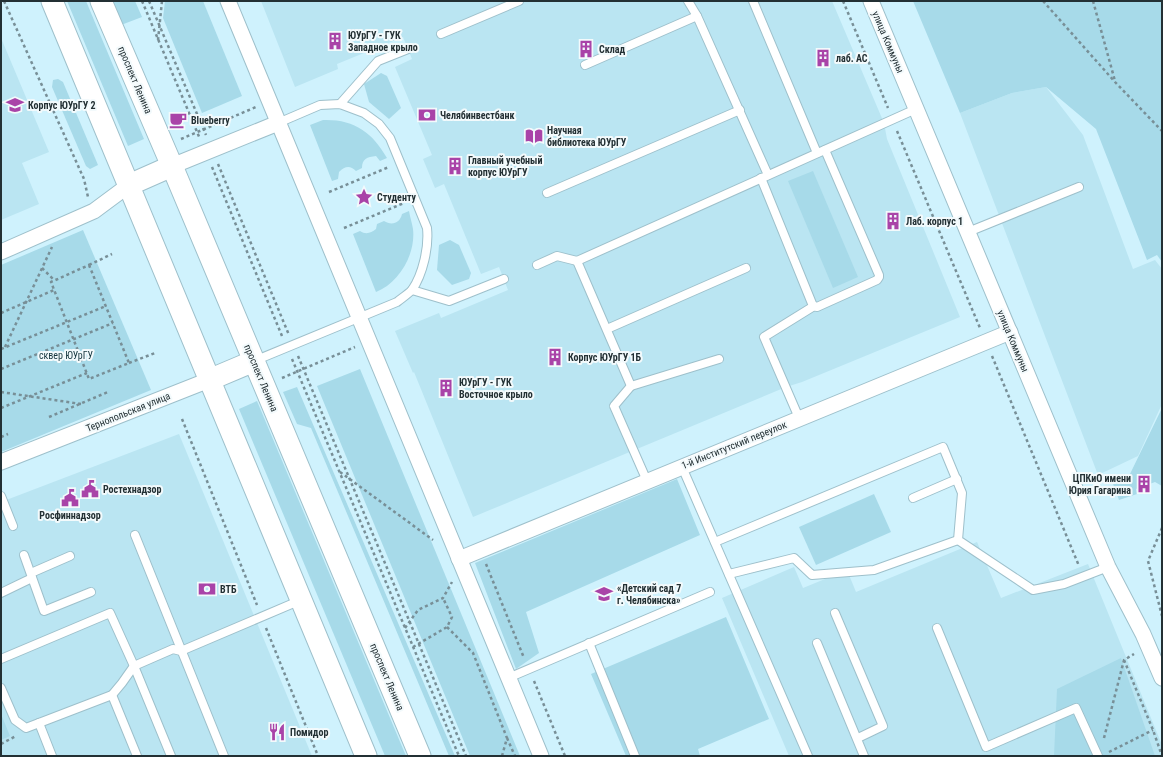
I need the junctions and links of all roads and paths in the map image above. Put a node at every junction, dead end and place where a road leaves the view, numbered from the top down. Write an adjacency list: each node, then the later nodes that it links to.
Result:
1 (4, 1): 40 (path)
2 (52, 1): 36 (main road)
3 (101, 1): 34 (main road, проспект Ленина)
4 (142, 1): 17 (path)
5 (149, 1): 15 (path)
6 (162, 1): 15 (path)
7 (228, 1): 25 (street)
8 (519, 1): 16 (lane)
9 (688, 1): 14 (lane)
10 (753, 1): 32 (lane)
11 (871, 1): 23 (street, улица Коммуны)
12 (1043, 1): 20 (path)
13 (1093, 1): 20 (path)
14 (697, 16): 19 (lane); 24 (lane)
15 (159, 25): 17 (path); 26 (path)
16 (441, 34)
17 (158, 40): 28 (path)
18 (408, 49): 21 (lane)
19 (585, 65)
20 (1115, 82): 27 (path)
21 (340, 104): 25 (lane); 33 (lane)
22 (260, 106): 26 (path)
23 (916, 109): 30 (lane); 43 (street, улица Коммуны)
24 (740, 110): 35 (lane); 39 (lane)
25 (278, 123): 31 (street); 60 (street)
26 (204, 129): 28 (path); 31 (path)
27 (1162, 130)
28 (197, 132): 29 (path); 31 (path)
29 (175, 141)
30 (825, 150): 32 (lane); 58 (lane)
31 (209, 151): 34 (street); 67 (path); 67 (path)
32 (817, 153): 35 (lane)
33 (400, 162): 38 (path); 41 (lane)
34 (172, 166): 36 (main road); 73 (main road, проспект Ленина)
35 (765, 177): 47 (lane); 58 (lane)
36 (129, 185): 45 (street); 79 (main road)
37 (1079, 187): 43 (lane)
38 (329, 192)
39 (547, 193)
40 (89, 198)
41 (416, 198): 42 (path); 55 (lane)
42 (344, 228)
43 (968, 232): 64 (street, улица Коммуны)
44 (51, 244): 50 (path)
45 (1, 252)
46 (112, 254): 48 (path)
47 (577, 261): 49 (lane); 63 (lane)
48 (89, 265): 53 (path); 57 (path)
49 (537, 265)
50 (42, 268): 53 (path); 56 (path)
51 (746, 268): 63 (lane)
52 (504, 278): 55 (lane)
53 (54, 280): 54 (path)
54 (54, 290): 56 (path); 61 (path)
55 (412, 290): 60 (lane)
56 (25, 302): 59 (path); 69 (path)
57 (106, 306): 61 (path); 62 (path)
58 (814, 306): 88 (lane)
59 (1, 313)
60 (359, 318): 67 (lane); 109 (street)
61 (66, 322): 65 (path); 69 (path)
62 (113, 323): 65 (path); 74 (path)
63 (607, 329): 81 (lane)
64 (1010, 332): 66 (street, 1-й Институтский переулок); 110 (street, улица Коммуны)
65 (73, 339): 75 (path); 78 (path)
66 (986, 342): 88 (street, 1-й Институтский переулок); 113 (path)
67 (290, 346): 73 (lane); 76 (path); 77 (path)
68 (357, 346): 76 (path)
69 (5, 347): 70 (path)
70 (1, 349)
71 (155, 353): 74 (path)
72 (719, 359): 81 (lane)
73 (254, 361): 79 (main road, Тернопольская улица); 152 (main road, проспект Ленина)
74 (129, 363): 78 (path)
75 (1, 369)
76 (303, 369): 77 (path); 95 (path)
77 (297, 372): 80 (path); 94 (path)
78 (87, 373): 84 (path)
79 (209, 380): 92 (street, Тернопольская улица); 118 (main road)
80 (278, 380)
81 (631, 386): 97 (lane)
82 (1, 392): 84 (path)
83 (108, 392): 85 (path)
84 (29, 396): 85 (path); 86 (path)
85 (81, 404): 87 (path)
86 (1, 408)
87 (49, 417)
88 (800, 418): 93 (street, 1-й Институтский переулок)
89 (182, 419): 121 (path)
90 (8, 434): 91 (path)
91 (1, 437)
92 (1, 462)
93 (682, 467): 97 (street, 1-й Институтский переулок); 105 (lane)
94 (340, 472): 95 (path); 125 (path)
95 (350, 479): 103 (path); 122 (path)
96 (956, 479): 99 (lane); 104 (lane); 105 (lane)
97 (647, 481): 106 (street, 1-й Институтский переулок)
98 (1, 496): 100 (lane)
99 (913, 498)
100 (12, 526)
101 (1162, 528): 120 (path)
102 (135, 535): 131 (lane)
103 (433, 540)
104 (958, 540): 111 (lane); 113 (lane)
105 (714, 542): 111 (lane)
106 (480, 550): 109 (street, 1-й Институтский переулок); 135 (path)
107 (24, 555): 112 (lane)
108 (70, 556): 112 (lane)
109 (460, 562): 117 (path); 137 (street)
110 (1108, 567): 113 (lane); 130 (street, улица Коммуны)
111 (729, 574): 160 (lane)
112 (32, 576): 114 (lane); 116 (lane)
113 (1083, 577)
114 (91, 592)
115 (710, 592): 127 (lane)
116 (1, 593)
117 (443, 598): 122 (path); 123 (path)
118 (301, 600): 121 (lane); 151 (main road)
119 (835, 613): 143 (lane)
120 (1162, 616)
121 (262, 617): 131 (lane); 150 (path)
122 (410, 622): 125 (path); 126 (path)
123 (447, 627): 126 (path); 142 (path)
124 (937, 628): 162 (lane)
125 (405, 629): 129 (path)
126 (418, 643): 129 (path); 154 (path)
127 (589, 643): 135 (lane); 159 (lane)
128 (817, 643): 143 (lane)
129 (413, 647): 153 (path)
130 (1148, 647): 133 (path); 136 (street, улица Коммуны)
131 (181, 651): 134 (lane); 149 (lane)
132 (1, 659): 134 (lane)
133 (1124, 660): 141 (path); 144 (path)
134 (134, 666): 139 (lane); 148 (lane)
135 (529, 669): 137 (lane); 158 (path)
136 (1161, 675)
137 (508, 678): 157 (street)
138 (1, 688): 140 (lane)
139 (112, 694): 140 (lane); 147 (lane)
140 (39, 723): 146 (lane)
141 (1153, 730): 145 (path); 163 (path)
142 (507, 738): 155 (path); 156 (path)
143 (858, 738): 161 (lane)
144 (1103, 741)
145 (1107, 753)
146 (52, 756)
147 (137, 756)
148 (171, 756)
149 (224, 756)
150 (318, 756)
151 (366, 756)
152 (420, 756)
153 (459, 756)
154 (466, 756)
155 (502, 756)
156 (515, 756)
157 (541, 756)
158 (565, 756)
159 (635, 756)
160 (808, 756)
161 (864, 756)
162 (1098, 756)
163 (1162, 756)

